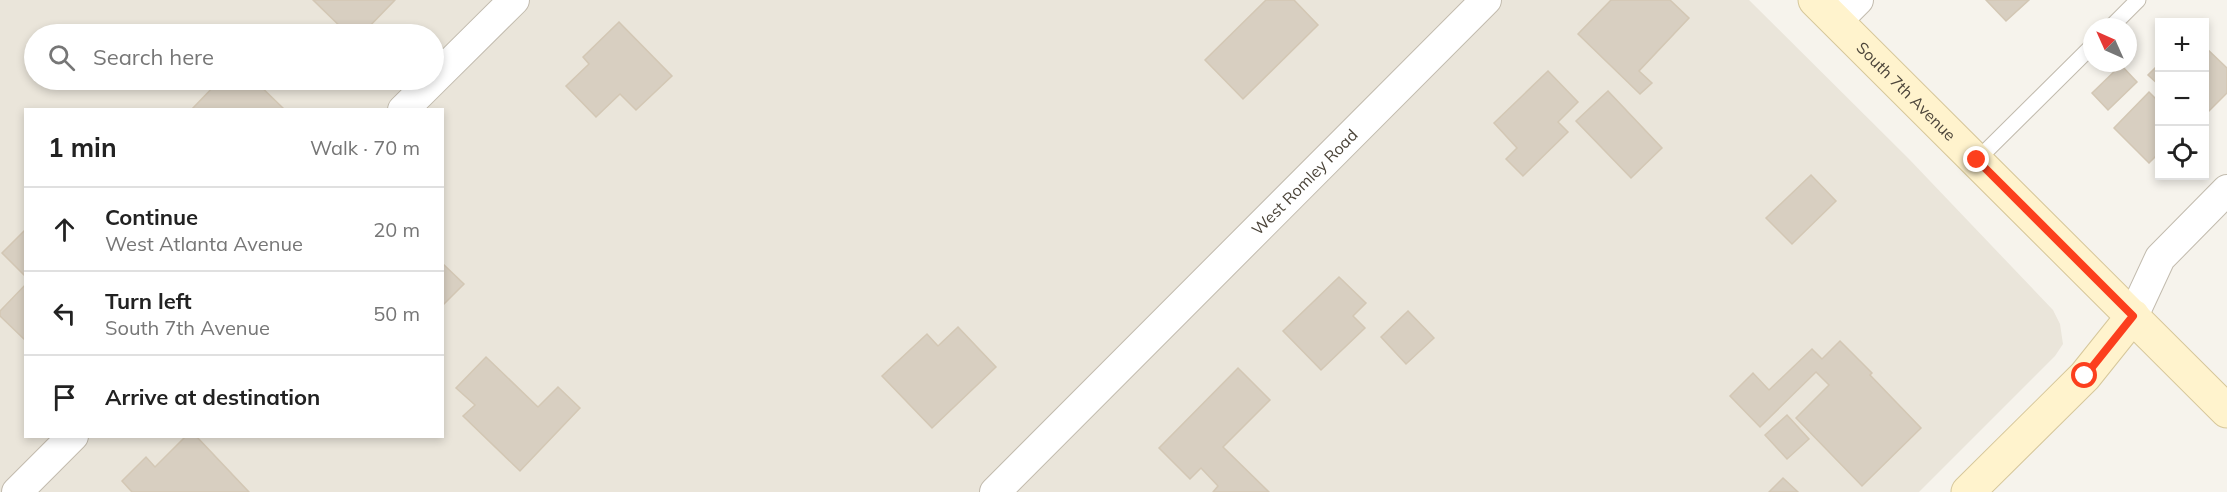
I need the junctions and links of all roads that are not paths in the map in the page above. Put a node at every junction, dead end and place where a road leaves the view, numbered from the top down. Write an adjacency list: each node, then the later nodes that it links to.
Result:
1 (514, 0): 7 (street)
2 (1486, 0): 16 (street, West Romley Road)
3 (2138, 0): 5 (lane)
4 (1837, 7): 10 (main road, South 7th Avenue)
5 (2120, 18)
6 (2083, 55): 10 (lane)
7 (444, 69)
8 (423, 90): 9 (street)
9 (405, 108)
10 (1977, 160): 12 (main road, South 7th Avenue)
11 (2227, 190): 12 (street)
12 (2133, 316): 13 (main road, South 7th Avenue); 17 (main road)
13 (2227, 411)
14 (71, 438): 15 (street)
15 (17, 492)
16 (995, 492)
17 (1968, 492)

